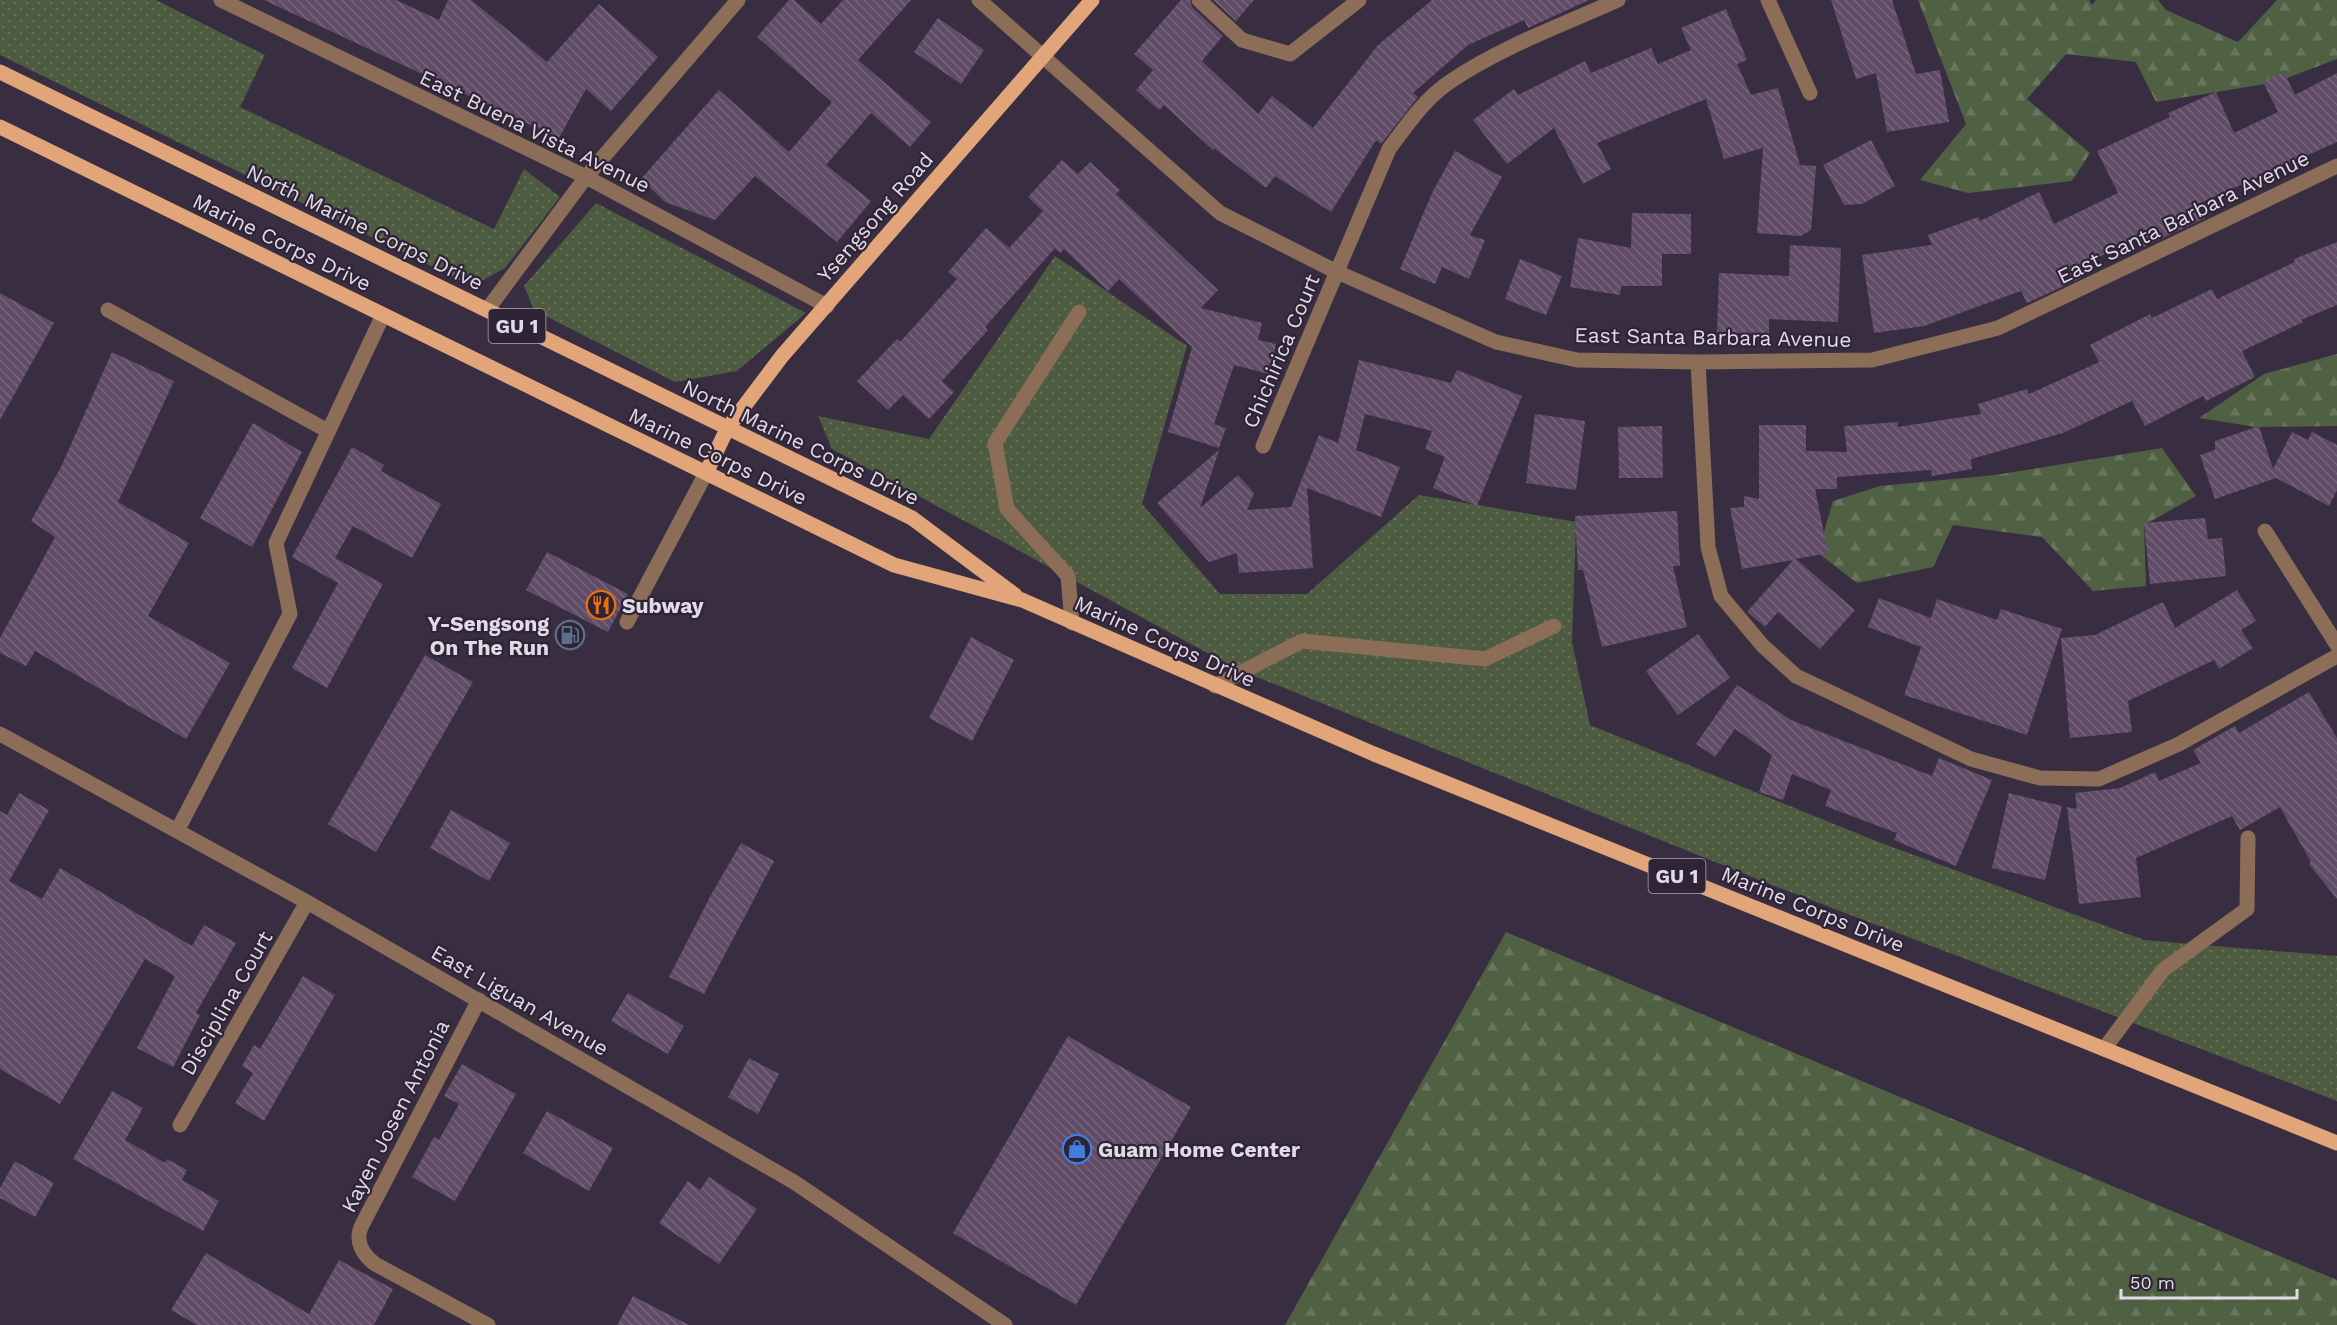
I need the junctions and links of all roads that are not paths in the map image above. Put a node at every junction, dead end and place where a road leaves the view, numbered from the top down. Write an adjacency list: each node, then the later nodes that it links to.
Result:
1 (221, 0): 14 (street, East Buena Vista Avenue)
2 (738, 0): 14 (street)
3 (979, 0): 9 (street, East Santa Barbara Avenue)
4 (1092, 0): 9 (main road, Ysengsong Road)
5 (1199, 0): 6 (street)
6 (1359, 0)
7 (1618, 0): 15 (street, Chichirica Court)
8 (1768, 0): 11 (street)
9 (1042, 57): 15 (street, East Santa Barbara Avenue); 16 (main road, Ysengsong Road)
10 (0, 72): 18 (main road, North Marine Corps Drive / GU 1)
11 (1810, 93)
12 (0, 127): 20 (main road, Marine Corps Drive / GU 1)
13 (2337, 166): 21 (street, East Santa Barbara Avenue)
14 (586, 177): 16 (street, East Buena Vista Avenue); 18 (street)
15 (1337, 272): 21 (street, East Santa Barbara Avenue); 24 (street, Chichirica Court)
16 (827, 306): 22 (main road, Ysengsong Road)
17 (108, 310): 23 (street)
18 (487, 310): 22 (main road, North Marine Corps Drive / GU 1)
19 (1079, 312): 29 (street)
20 (383, 315): 23 (street); 25 (main road, Marine Corps Drive / GU 1)
21 (1698, 363): 32 (street)
22 (727, 429): 25 (main road, Ysengsong Road); 27 (main road, North Marine Corps Drive / GU 1)
23 (328, 431): 35 (street)
24 (1263, 446)
25 (705, 473): 27 (main road, Marine Corps Drive / GU 1); 28 (street)
26 (2265, 531): 31 (street)
27 (1022, 600): 29 (main road, Marine Corps Drive / GU 1)
28 (627, 622)
29 (1072, 623): 33 (main road, Marine Corps Drive / GU 1)
30 (1554, 626): 33 (street)
31 (2337, 645)
32 (2337, 656)
33 (1215, 686): 39 (main road, Marine Corps Drive / GU 1)
34 (0, 734): 35 (street, East Liguan Avenue)
35 (177, 831): 37 (street, East Liguan Avenue)
36 (2248, 838): 39 (street)
37 (308, 902): 38 (street, East Liguan Avenue); 40 (street, Disciplina Court)
38 (479, 1000): 42 (street, Kayen Josen Antonia); 43 (street, East Liguan Avenue)
39 (2104, 1049): 41 (main road, Marine Corps Drive / GU 1)
40 (180, 1125)
41 (2337, 1143)
42 (488, 1325)
43 (1005, 1325)

